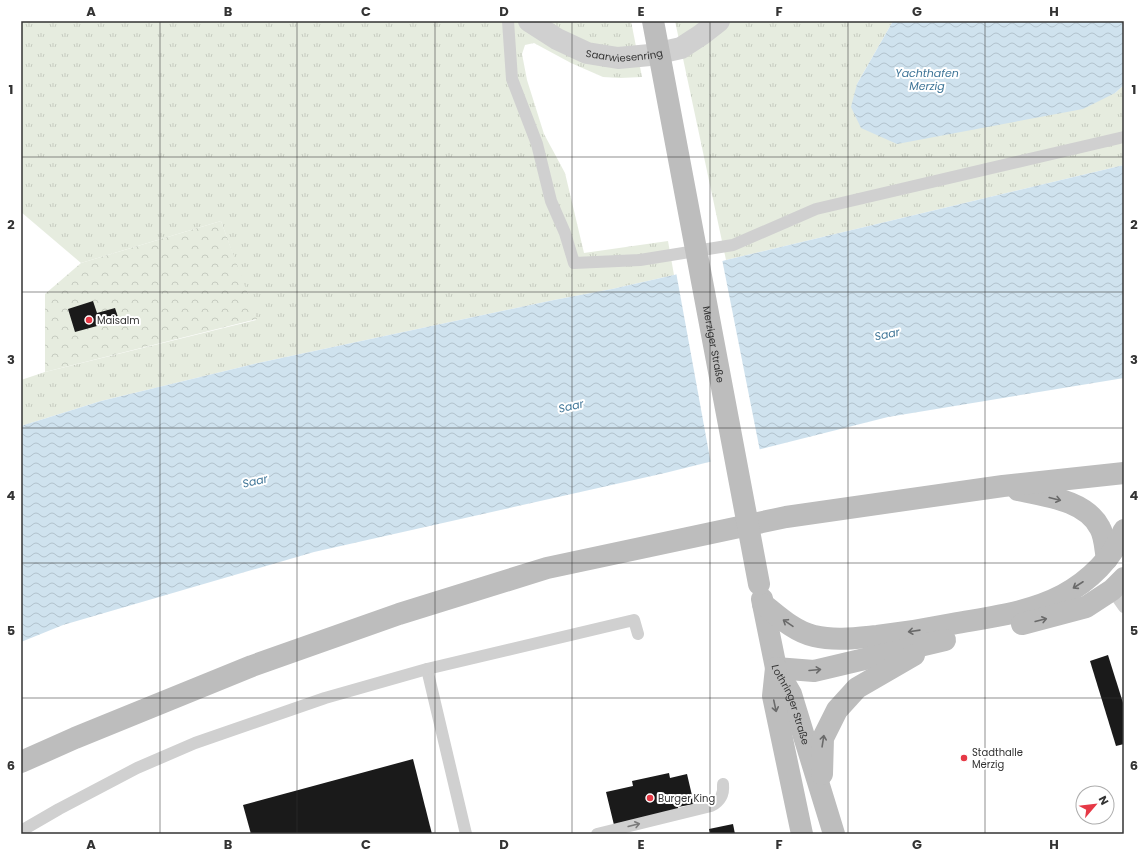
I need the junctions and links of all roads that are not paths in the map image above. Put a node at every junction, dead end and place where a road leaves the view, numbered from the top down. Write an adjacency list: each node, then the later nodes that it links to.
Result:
1 (508, 21): 6 (lane)
2 (529, 21): 5 (street, Saarwiesenring)
3 (653, 21): 12 (main road, Merziger Straße, bridge)
4 (719, 21): 5 (street, Saarwiesenring)
5 (556, 30)
6 (1124, 137)
7 (1124, 473): 8 (main road)
8 (1003, 486): 10 (main road, one-way to 10); 17 (main road)
9 (1124, 530): 10 (main road)
10 (1107, 559): 12 (main road, one-way to 12)
11 (1120, 592): 14 (main road, one-way to 11)
12 (761, 594): 15 (main road, Merziger Straße)
13 (638, 634): 16 (lane)
14 (940, 641): 15 (main road, one-way to 14); 19 (main road, one-way to 14)
15 (776, 668): 19 (main road, Lothringer Straße); 23 (main road, Lothringer Straße, one-way to 23)
16 (427, 669): 20 (lane); 21 (lane)
17 (21, 762)
18 (723, 784): 22 (lane, one-way to 18)
19 (823, 794): 24 (main road, Lothringer Straße)
20 (21, 831)
21 (466, 834)
22 (596, 834)
23 (802, 834)
24 (834, 834)

